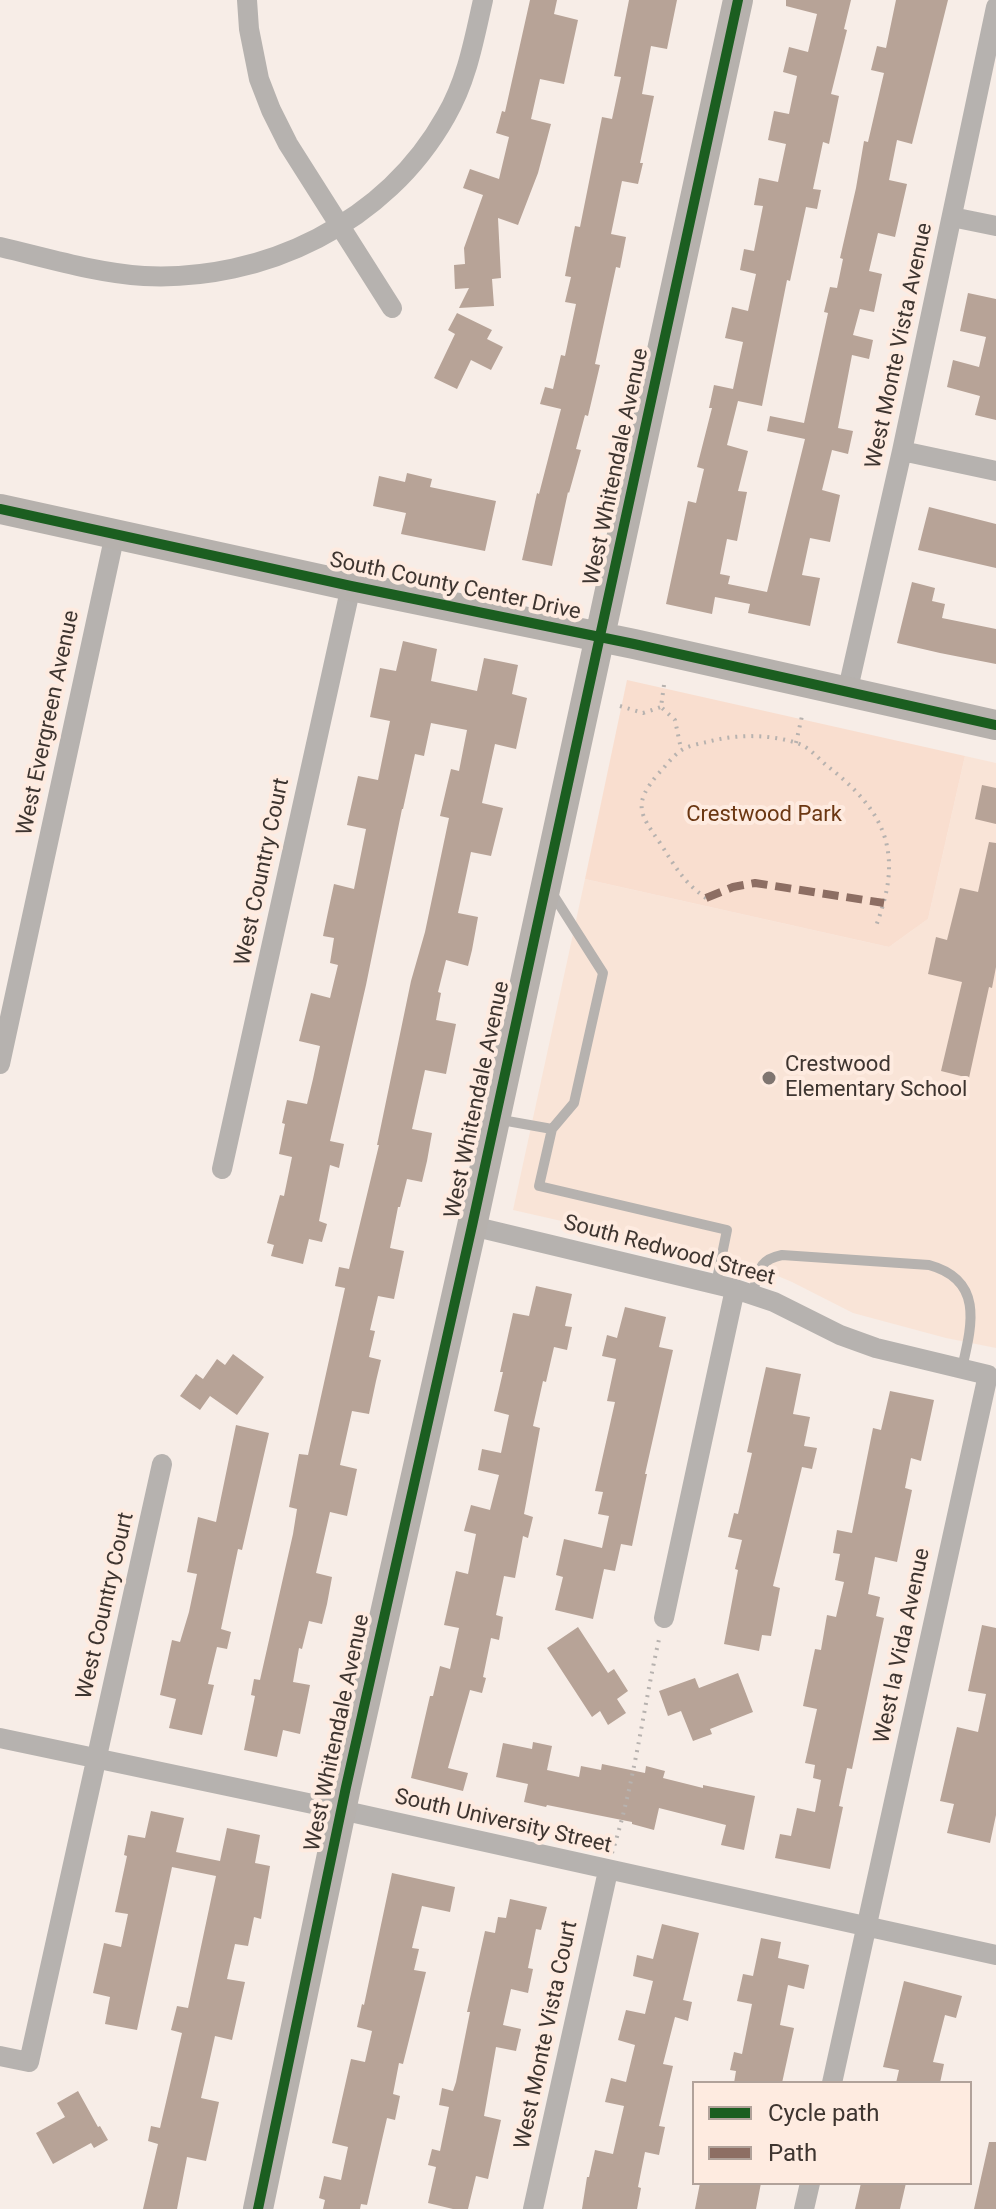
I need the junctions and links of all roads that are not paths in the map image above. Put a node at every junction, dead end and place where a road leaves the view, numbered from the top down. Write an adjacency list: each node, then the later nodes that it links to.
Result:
1 (247, 0): 7 (street)
2 (483, 0): 7 (street)
3 (738, 0): 15 (street, West Whitendale Avenue)
4 (996, 7): 5 (street, West Monte Vista Avenue)
5 (952, 217): 6 (street); 10 (street, West Monte Vista Avenue)
6 (996, 226)
7 (340, 227): 8 (street); 9 (street)
8 (0, 247)
9 (392, 308)
10 (902, 451): 11 (street); 16 (street, West Monte Vista Avenue)
11 (996, 471)
12 (0, 509): 13 (street, South County Center Drive)
13 (115, 534): 14 (street, South County Center Drive); 19 (street, West Evergreen Avenue)
14 (351, 586): 15 (street, South County Center Drive); 22 (street, West Country Court)
15 (600, 637): 16 (street, South County Center Drive); 18 (street, West Whitendale Avenue)
16 (847, 693): 17 (street, South County Center Drive)
17 (996, 725)
18 (546, 883): 20 (street, West Whitendale Avenue); 21 (lane)
19 (0, 1064)
20 (494, 1119): 21 (lane); 23 (street, West Whitendale Avenue)
21 (552, 1129): 24 (lane)
22 (222, 1169)
23 (472, 1226): 24 (street, South Redwood Street); 31 (street, West Whitendale Avenue)
24 (735, 1289): 25 (street, South Redwood Street); 25 (lane); 28 (street)
25 (962, 1368): 26 (street, South Redwood Street)
26 (988, 1375): 33 (street, West la Vida Avenue)
27 (162, 1464): 30 (street, West Country Court)
28 (664, 1618)
29 (0, 1738): 30 (street, South University Street)
30 (96, 1757): 31 (street, South University Street); 35 (street, West Country Court)
31 (341, 1810): 32 (street, South University Street); 38 (street, West Whitendale Avenue)
32 (608, 1871): 33 (street, South University Street); 39 (street, West Monte Vista Court)
33 (866, 1927): 34 (street, South University Street); 36 (street, West la Vida Avenue)
34 (996, 1955)
35 (0, 2056)
36 (832, 2081)
37 (810, 2185): 40 (street)
38 (258, 2209)
39 (533, 2209)
40 (804, 2209)

